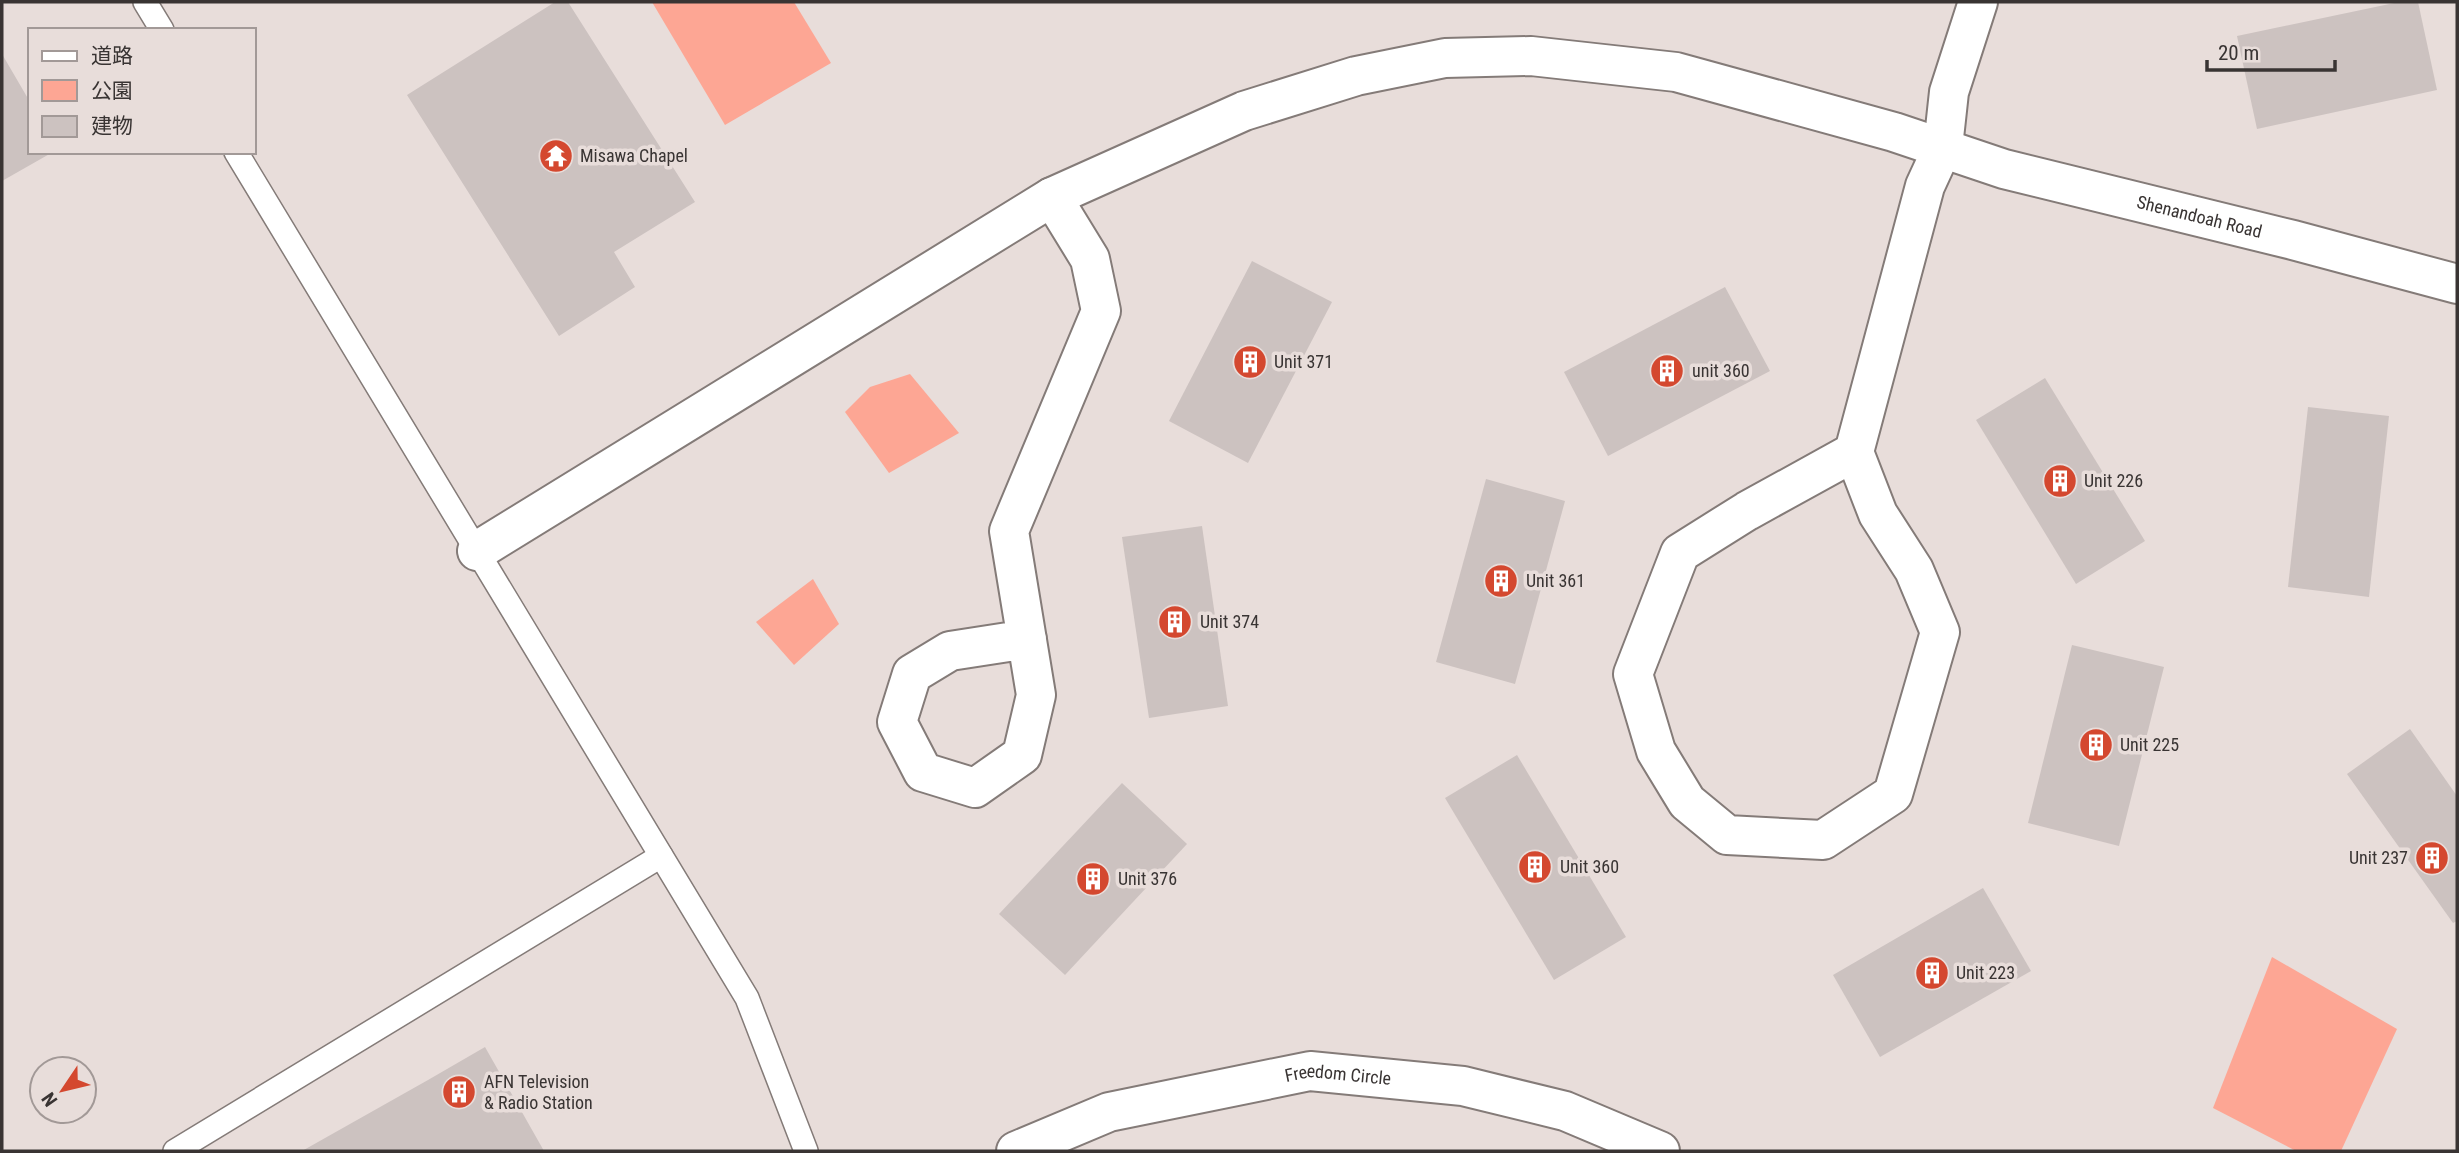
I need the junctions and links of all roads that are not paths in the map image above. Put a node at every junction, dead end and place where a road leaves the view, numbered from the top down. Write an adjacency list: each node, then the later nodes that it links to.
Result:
1 (145, 2): 3 (lane)
2 (1978, 2): 4 (street)
3 (161, 28)
4 (1943, 147): 6 (street, Shenandoah Road); 7 (street, Shenandoah Road); 8 (street)
5 (237, 154): 9 (lane)
6 (1052, 197): 9 (street, Shenandoah Road); 10 (street)
7 (2457, 284)
8 (1854, 452): 8 (street)
9 (477, 551): 11 (lane)
10 (1027, 639)
11 (661, 856): 12 (lane); 13 (lane)
12 (175, 1151)
13 (806, 1151)
14 (1016, 1151): 15 (street, Freedom Circle)
15 (1661, 1151)

